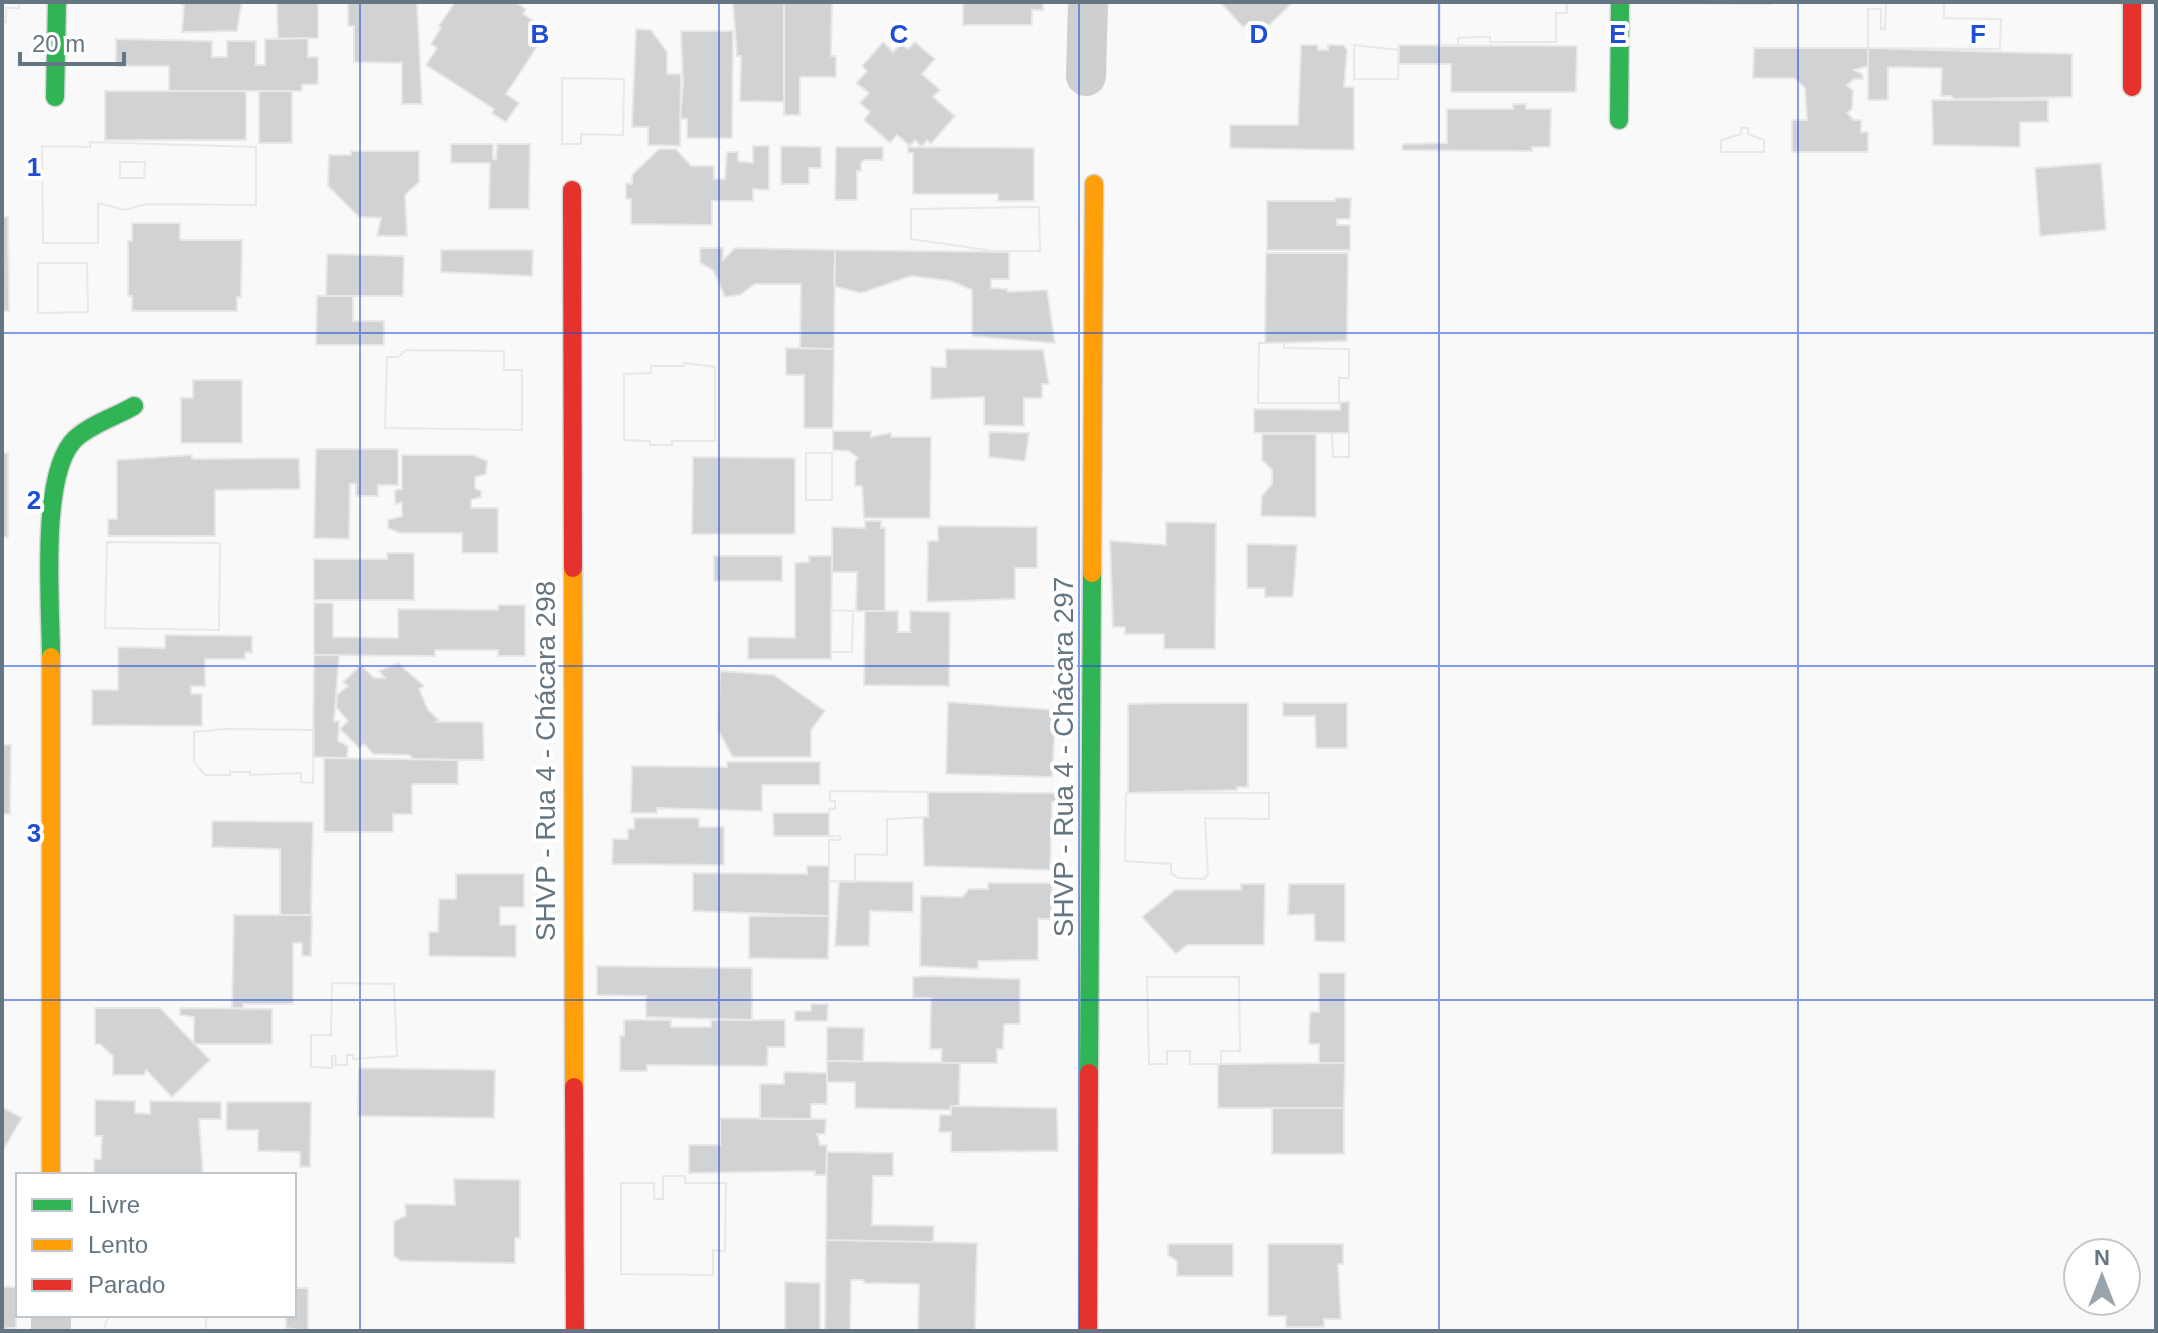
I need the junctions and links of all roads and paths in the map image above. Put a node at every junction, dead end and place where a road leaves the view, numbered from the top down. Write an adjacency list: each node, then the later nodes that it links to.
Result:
1 (57, 2): 7 (street)
2 (1088, 2): 5 (street)
3 (1620, 2): 8 (street)
4 (2132, 2): 6 (street)
5 (1086, 76)
6 (2132, 87)
7 (55, 97)
8 (1619, 120)
9 (1094, 184): 14 (street, SHVP - Rua 4 - Chácara 297)
10 (572, 190): 13 (street, SHVP - Rua 4 - Chácara 298)
11 (134, 406): 12 (street)
12 (51, 1173)
13 (575, 1331)
14 (1088, 1331)

